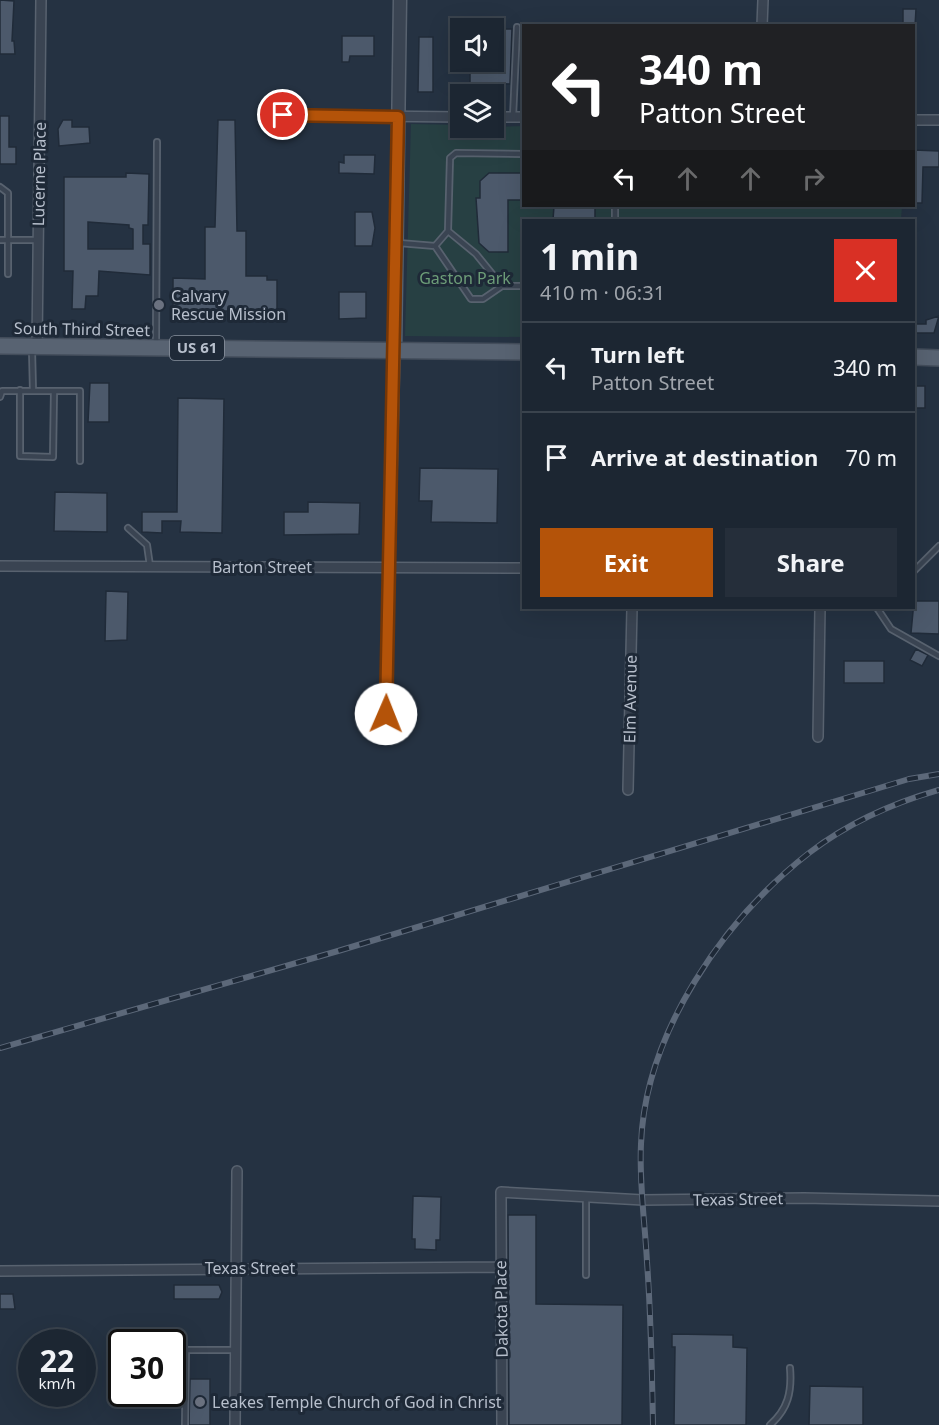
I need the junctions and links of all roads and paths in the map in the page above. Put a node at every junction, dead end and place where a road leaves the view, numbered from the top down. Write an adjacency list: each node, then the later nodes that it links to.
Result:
1 (41, 0): 18 (street, Lucerne Place)
2 (400, 0): 7 (street)
3 (763, 0): 4 (street)
4 (762, 24)
5 (517, 27): 9 (lane)
6 (283, 115): 7 (street)
7 (398, 117): 8 (street); 19 (street)
8 (450, 117)
9 (518, 117)
10 (915, 120): 11 (street)
11 (939, 120)
12 (157, 142): 26 (lane)
13 (522, 154): 15 (lane)
14 (0, 187): 17 (lane)
15 (448, 231): 20 (lane); 22 (lane)
16 (0, 240): 17 (lane)
17 (8, 240): 18 (lane); 21 (lane)
18 (38, 240): 25 (street, Lucerne Place)
19 (396, 243): 20 (lane); 27 (street)
20 (435, 246): 22 (lane)
21 (8, 274)
22 (502, 286): 23 (lane)
23 (522, 286)
24 (0, 346): 25 (main road, South Third Street / US 61)
25 (35, 347): 26 (main road, South Third Street / US 61); 32 (lane)
26 (156, 348): 27 (main road, South Third Street / US 61)
27 (394, 350): 28 (main road, South Third Street / US 61); 40 (street)
28 (522, 352)
29 (915, 357): 30 (main road)
30 (939, 358)
31 (20, 390): 32 (lane); 33 (lane); 34 (lane)
32 (33, 390): 33 (lane)
33 (54, 391): 35 (lane)
34 (0, 397)
35 (80, 461)
36 (128, 528): 39 (lane)
37 (939, 546): 42 (lane)
38 (0, 566): 39 (street, Barton Street)
39 (150, 566): 40 (street, Barton Street)
40 (389, 567): 41 (street, Barton Street); 47 (street)
41 (522, 568)
42 (915, 571)
43 (632, 609): 49 (street, Elm Avenue)
44 (820, 609): 48 (street)
45 (878, 609): 46 (lane)
46 (939, 656)
47 (386, 714)
48 (818, 737)
49 (628, 790)
50 (237, 1171): 55 (street)
51 (501, 1192): 52 (street, Texas Street); 54 (street, Dakota Place)
52 (586, 1197): 53 (street, Texas Street); 57 (lane)
53 (939, 1201)
54 (500, 1267): 55 (street, Texas Street); 62 (street, Dakota Place)
55 (237, 1268): 56 (street, Texas Street); 58 (street)
56 (0, 1271)
57 (586, 1275)
58 (236, 1350): 60 (lane); 61 (street)
59 (790, 1368): 63 (lane)
60 (185, 1425)
61 (235, 1425)
62 (502, 1425)
63 (770, 1425)

